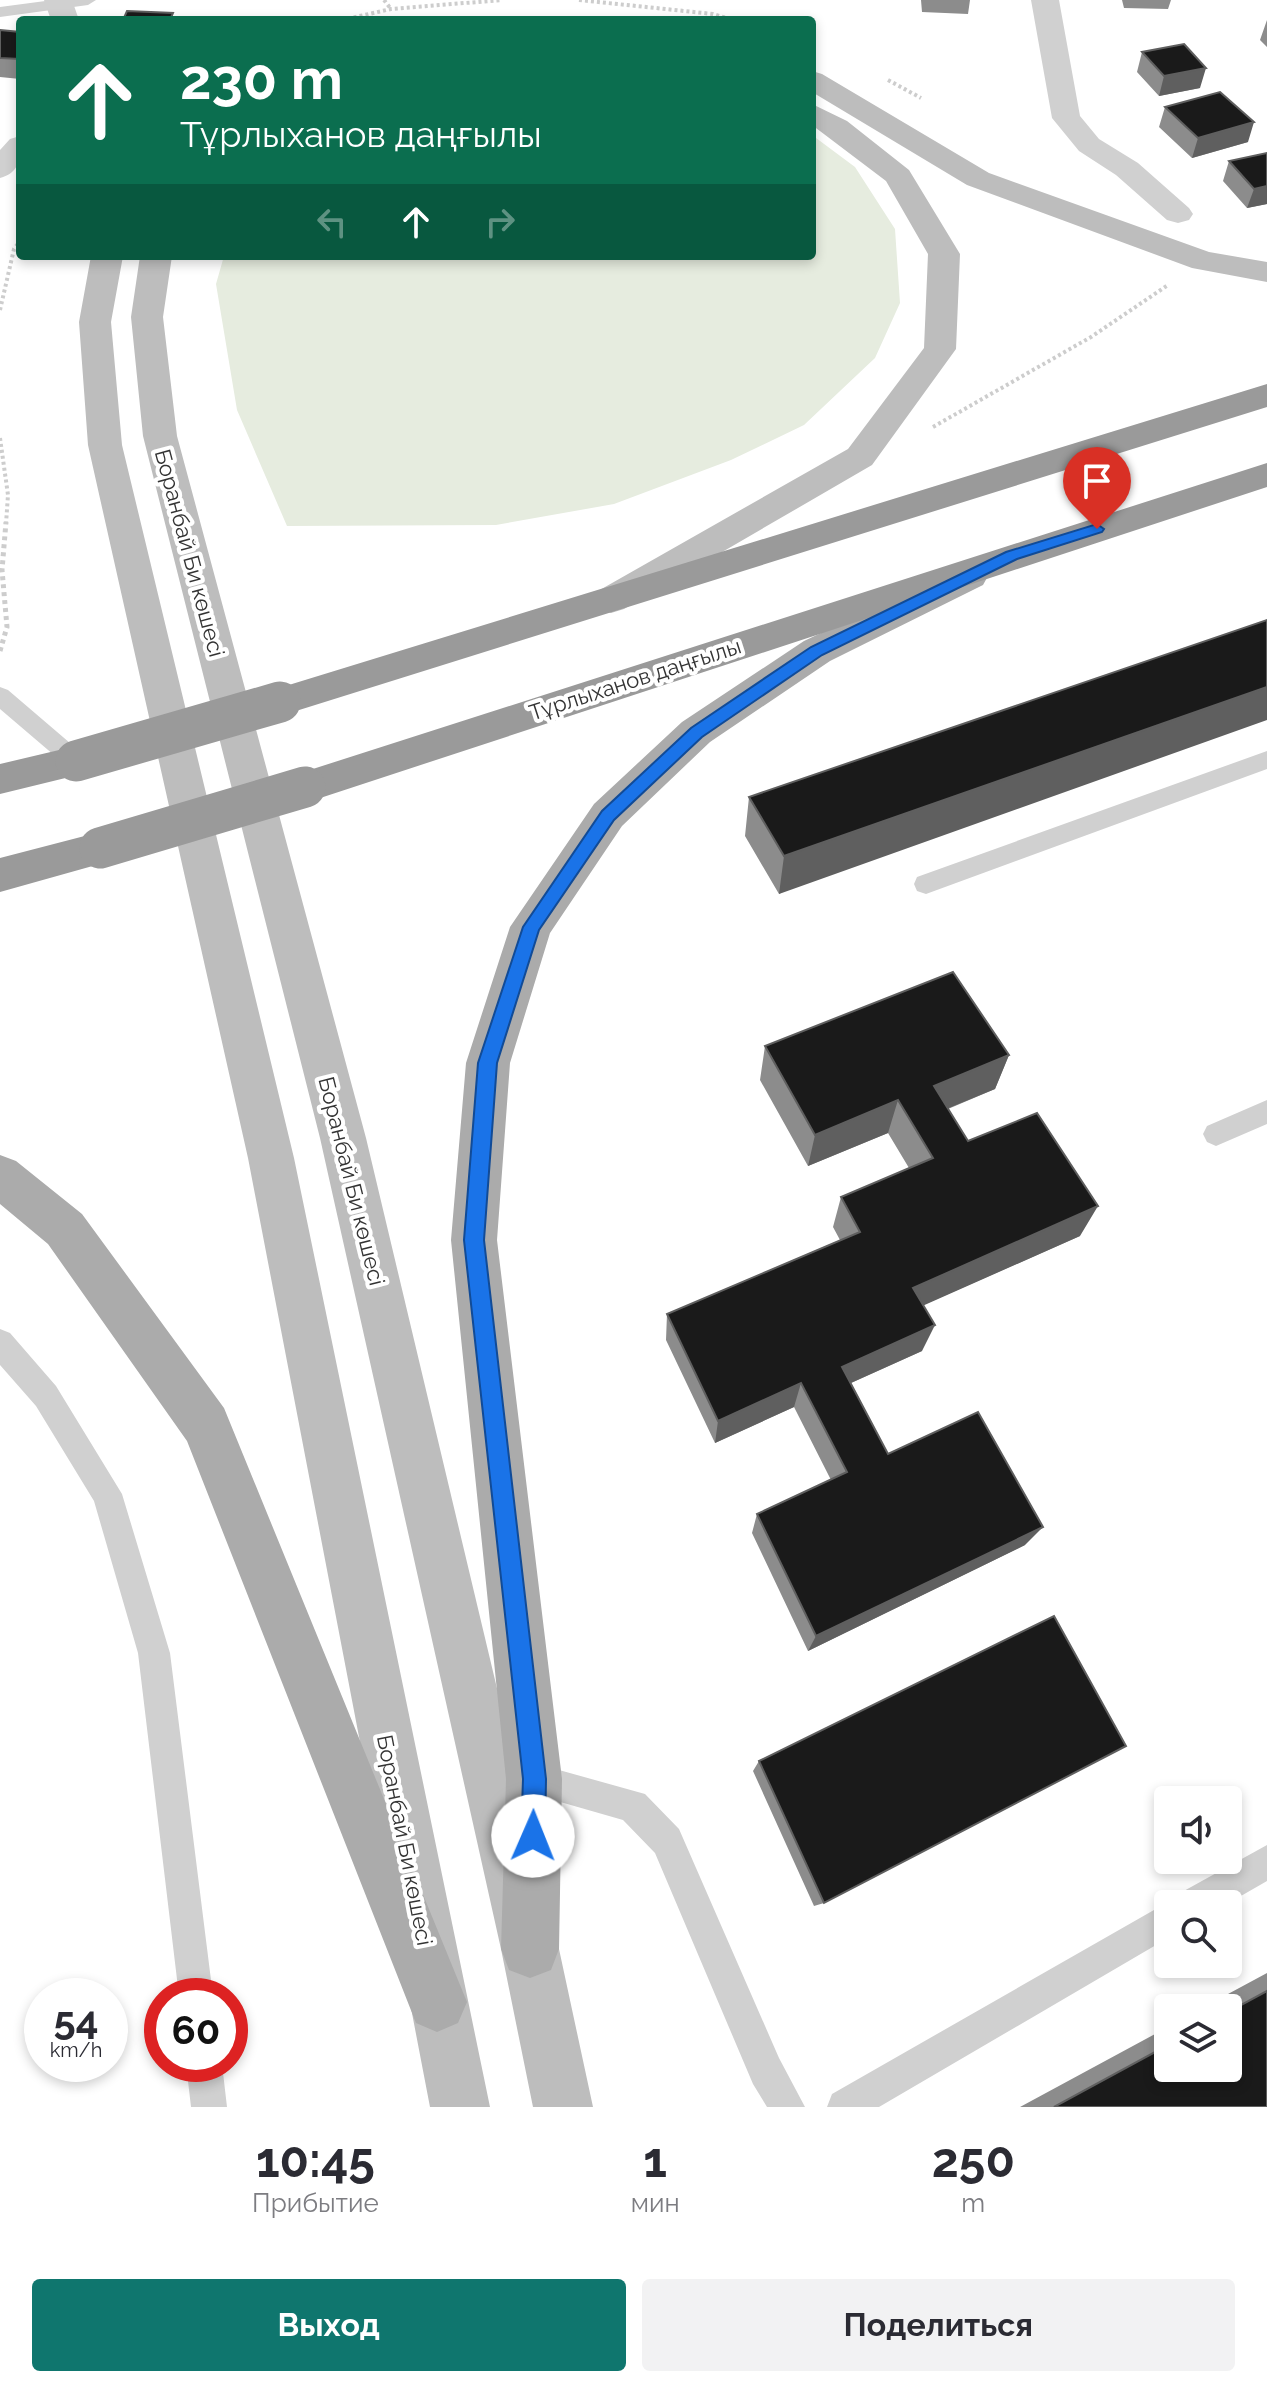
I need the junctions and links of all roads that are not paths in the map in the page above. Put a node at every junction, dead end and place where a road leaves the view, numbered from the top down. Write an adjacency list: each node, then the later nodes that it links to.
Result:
1 (88, 0): 3 (lane)
2 (1045, 0): 9 (street)
3 (60, 8): 4 (lane)
4 (0, 12)
5 (816, 82): 12 (main road)
6 (816, 115): 16 (main road)
7 (16, 150): 8 (street)
8 (0, 169)
9 (1178, 214)
10 (106, 260): 33 (main road, Боранбай Би көшесі)
11 (155, 260): 31 (main road, Боранбай Би көшесі)
12 (1267, 272)
13 (1267, 395): 16 (highway)
14 (1267, 475): 15 (highway, Тұрлыханов даңғылы)
15 (1012, 556): 21 (highway, Тұрлыханов даңғылы, bridge); 27 (main road)
16 (603, 604): 19 (highway, bridge)
17 (0, 696): 19 (lane)
18 (1267, 760): 22 (lane)
19 (76, 761): 20 (highway)
20 (0, 779)
21 (0, 875)
22 (926, 884)
23 (1267, 1112): 24 (lane)
24 (1216, 1134)
25 (0, 1176): 33 (main road)
26 (0, 1343): 32 (lane)
27 (534, 1779): 31 (main road); 38 (lane)
28 (1267, 1862): 29 (lane)
29 (1218, 1890)
30 (1154, 1927): 39 (lane)
31 (530, 1949): 37 (main road, Боранбай Би көшесі)
32 (194, 1978)
33 (437, 2002): 36 (main road, Боранбай Би көшесі)
34 (206, 2082): 35 (lane)
35 (209, 2107)
36 (460, 2107)
37 (563, 2107)
38 (787, 2107)
39 (845, 2107)

